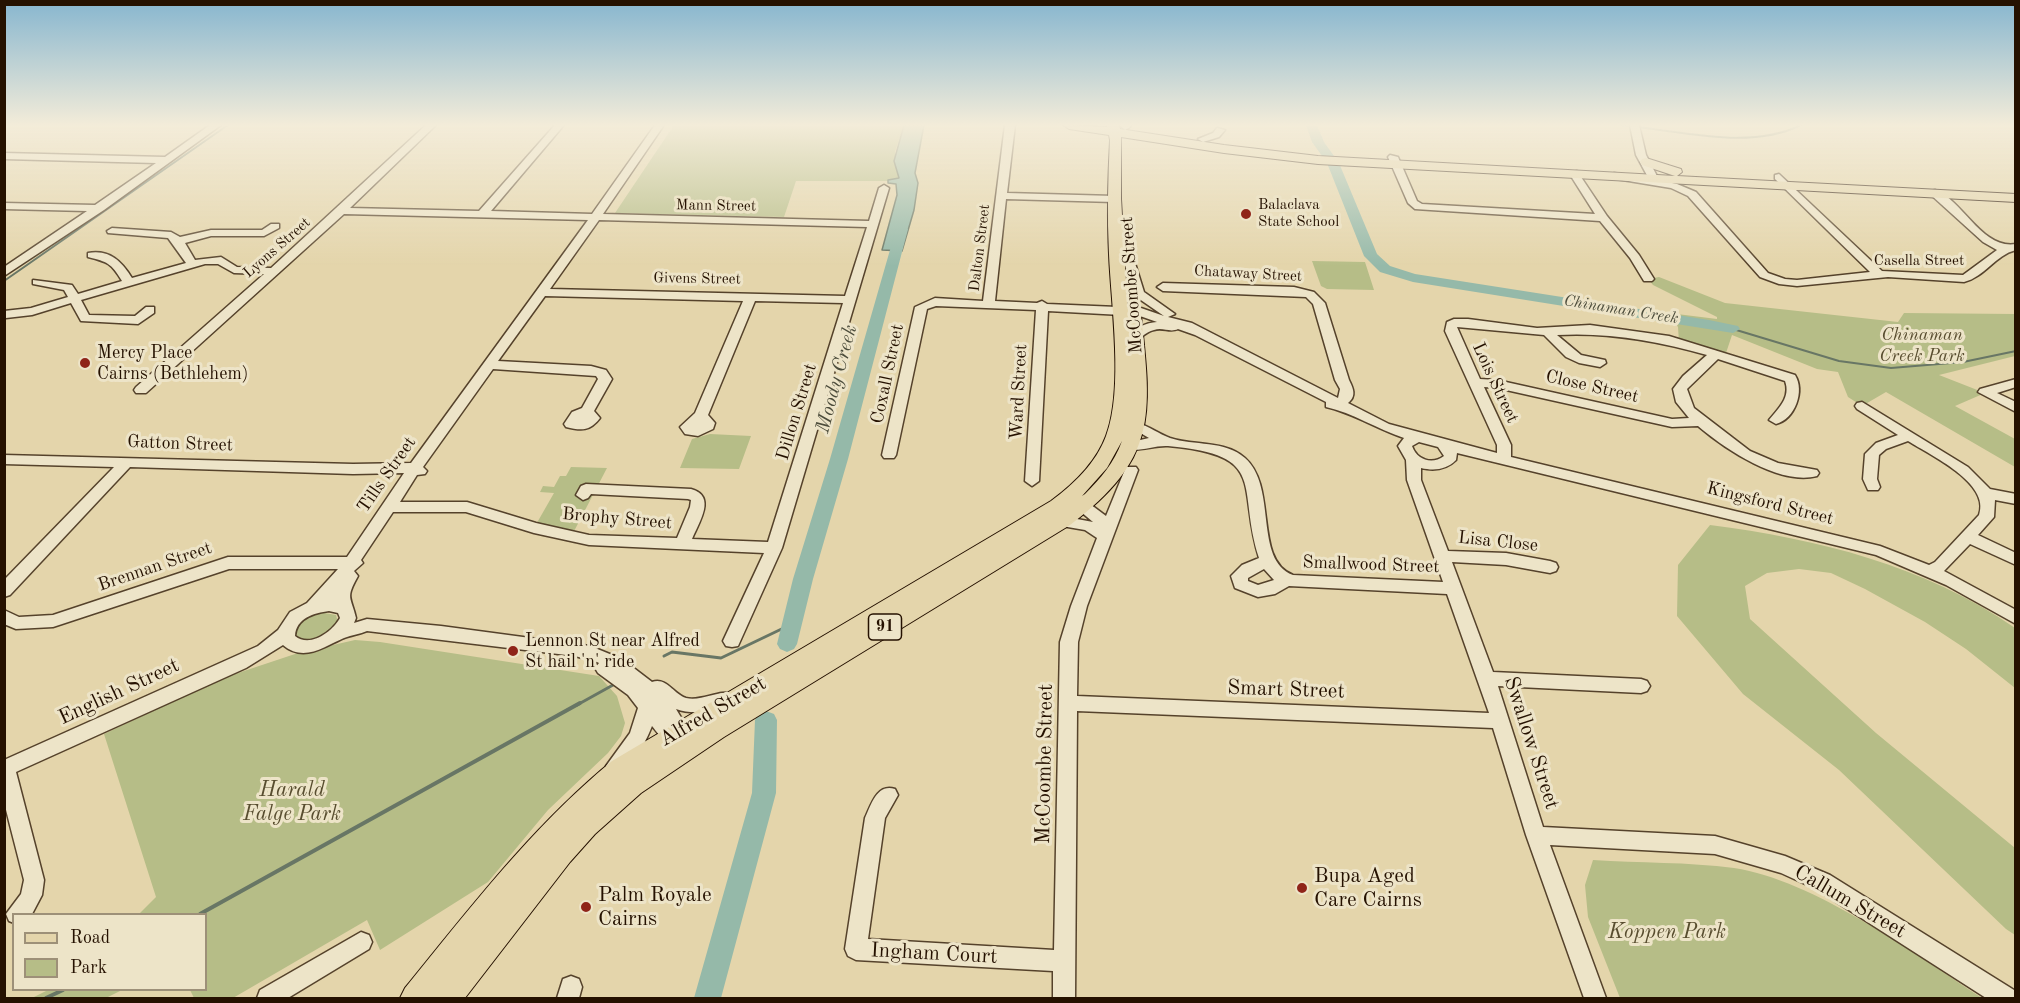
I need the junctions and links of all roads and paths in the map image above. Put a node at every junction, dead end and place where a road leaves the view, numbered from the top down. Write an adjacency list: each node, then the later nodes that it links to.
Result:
1 (152, 172): 25 (street)
2 (383, 172): 26 (street, Lyons Street)
3 (519, 172): 27 (street)
4 (628, 172): 29 (street, Tills Street)
5 (1004, 172): 21 (street, Dalton Street)
6 (1114, 172): 23 (main road, McCoombe Street / 91)
7 (1128, 172): 36 (main road, McCoombe Street / 91)
8 (1399, 172): 28 (street)
9 (1547, 172): 14 (main road)
10 (1608, 172): 11 (main road)
11 (1614, 172): 14 (main road); 20 (street)
12 (1662, 172): 15 (main road)
13 (1675, 172): 16 (main road)
14 (1574, 173): 28 (street)
15 (1697, 180): 16 (main road); 20 (street)
16 (1783, 181): 18 (main road); 19 (main road); 40 (street)
17 (884, 188): 30 (street, Dillon Street)
18 (2016, 190)
19 (1935, 193): 22 (main road); 34 (street)
20 (1692, 194): 40 (street, Casella Street)
21 (1001, 196): 23 (street); 49 (street, Dalton Street)
22 (2016, 198)
23 (1114, 199): 51 (main road, McCoombe Street / 91)
24 (6, 208): 25 (street)
25 (100, 208): 39 (street)
26 (341, 212): 27 (street, Mann Street); 38 (street, Lyons Street)
27 (481, 216): 29 (street, Mann Street)
28 (1603, 218): 41 (street)
29 (595, 219): 30 (street, Mann Street); 45 (street, Tills Street)
30 (874, 224): 48 (street, Dillon Street)
31 (275, 226): 33 (street)
32 (112, 231): 33 (street)
33 (178, 241): 37 (street)
34 (2010, 248): 40 (street, Casella Street)
35 (92, 255): 43 (street)
36 (1130, 262): 51 (main road, McCoombe Street / 91); 55 (street)
37 (192, 264): 38 (street); 43 (street)
38 (273, 271): 65 (street, Lyons Street)
39 (4, 273)
40 (1879, 275)
41 (1648, 279)
42 (37, 282): 47 (street)
43 (129, 283): 47 (street)
44 (1163, 287): 66 (street, Chataway Street)
45 (543, 292): 46 (street, Givens Street); 62 (street, Tills Street)
46 (751, 297): 48 (street, Givens Street); 70 (street)
47 (75, 298): 53 (street); 54 (street)
48 (851, 300): 100 (street, Dillon Street)
49 (989, 303): 50 (street); 79 (street, Coxall Street)
50 (1042, 305): 51 (street); 52 (street); 88 (street, Ward Street)
51 (1125, 305): 52 (street); 55 (street); 56 (street); 58 (main road, McCoombe Street / 91)
52 (1088, 309): 58 (street)
53 (150, 310)
54 (6, 314)
55 (1171, 315): 56 (street)
56 (1195, 331): 59 (street)
57 (1548, 332): 60 (street); 61 (street); 63 (street, Lois Street)
58 (1129, 335): 59 (street); 73 (main road, McCoombe Street / 91); 94 (main road, McCoombe Street / 91)
59 (1232, 350): 66 (street)
60 (1715, 353): 71 (street); 72 (street)
61 (1600, 363)
62 (492, 365): 69 (street); 86 (street, Tills Street)
63 (1475, 383): 72 (street, Close Street); 82 (street, Lois Street)
64 (2016, 383): 68 (street)
65 (141, 390)
66 (1332, 402): 75 (street); 80 (street)
67 (1862, 406): 74 (street)
68 (2016, 408)
69 (587, 411)
70 (701, 415)
71 (1776, 420)
72 (1702, 422): 87 (street)
73 (1137, 427): 76 (street); 78 (main road, McCoombe Street / 91)
74 (1908, 436): 89 (street); 91 (street)
75 (1417, 438): 77 (street, Kingsford Street); 80 (street)
76 (1168, 442): 78 (street); 103 (street)
77 (1444, 444): 82 (street, Kingsford Street); 84 (street)
78 (1132, 446): 94 (main road, McCoombe Street / 91)
79 (889, 455)
80 (1409, 455): 84 (street); 93 (street, Swallow Street)
81 (4, 459): 83 (street, Gatton Street)
82 (1504, 460): 84 (street, Kingsford Street); 106 (street, Kingsford Street)
83 (127, 462): 86 (street, Gatton Street); 109 (street)
84 (1442, 463): 93 (street)
85 (1131, 470): 97 (street, McCoombe Street)
86 (416, 471): 95 (street, Tills Street)
87 (1812, 473)
88 (1032, 481)
89 (1873, 487)
90 (586, 489): 99 (street)
91 (1985, 493): 92 (street); 98 (street)
92 (2016, 500)
93 (1424, 501): 101 (street, Swallow Street)
94 (1081, 502): 96 (main road, Alfred Street / 91); 97 (street); 124 (main road, Alfred Street / 91)
95 (394, 507): 99 (street, Brophy Street); 104 (street, Tills Street)
96 (1060, 521): 97 (street); 128 (main road, Alfred Street / 91)
97 (1108, 526): 125 (street, McCoombe Street)
98 (1967, 536): 102 (street); 106 (street)
99 (682, 544): 100 (street, Brophy Street)
100 (774, 548): 117 (street, Dillon Street)
101 (1442, 556): 105 (street, Lisa Close); 108 (street, Swallow Street)
102 (2016, 560)
103 (1267, 561): 107 (street, Smallwood Street); 107 (street, Smallwood Street)
104 (354, 563): 110 (street, Tills Street); 111 (street, Tills Street); 112 (street, Brennan Street)
105 (1550, 567)
106 (1932, 572): 113 (street, Kingsford Street)
107 (1286, 580): 108 (street, Smallwood Street)
108 (1454, 588): 122 (street, Swallow Street)
109 (4, 591)
110 (313, 608): 111 (street); 115 (street, Tills Street)
111 (345, 611): 114 (street); 116 (street, Tills Street)
112 (4, 616)
113 (2016, 618)
114 (441, 632): 116 (street, English Street); 119 (street)
115 (285, 633): 118 (street); 121 (street, English Street)
116 (337, 634): 118 (street, English Street)
117 (732, 641)
118 (303, 647): 121 (street, English Street)
119 (560, 650): 120 (street); 126 (street)
120 (597, 655): 124 (street); 128 (street)
121 (254, 657): 129 (street, English Street)
122 (1487, 679): 123 (street); 127 (street, Swallow Street)
123 (1641, 686)
124 (740, 696): 128 (main road, Alfred Street / 91)
125 (1069, 704): 127 (street, Smart Street); 135 (street, McCoombe Street)
126 (647, 706): 128 (street); 130 (street)
127 (1501, 721): 132 (street, Swallow Street)
128 (680, 737): 130 (main road, Alfred Street / 91); 138 (main road, Alfred Street / 91)
129 (5, 769): 133 (street)
130 (603, 782): 137 (main road, Alfred Street / 91)
131 (888, 795): 135 (street, Ingham Court)
132 (1536, 835): 140 (street, Swallow Street); 141 (street, Callum Street)
133 (19, 913)
134 (361, 942): 136 (street)
135 (1064, 961): 139 (street, McCoombe Street)
136 (268, 999)
137 (415, 999)
138 (447, 999)
139 (1064, 999)
140 (1595, 999)
141 (2006, 999)

